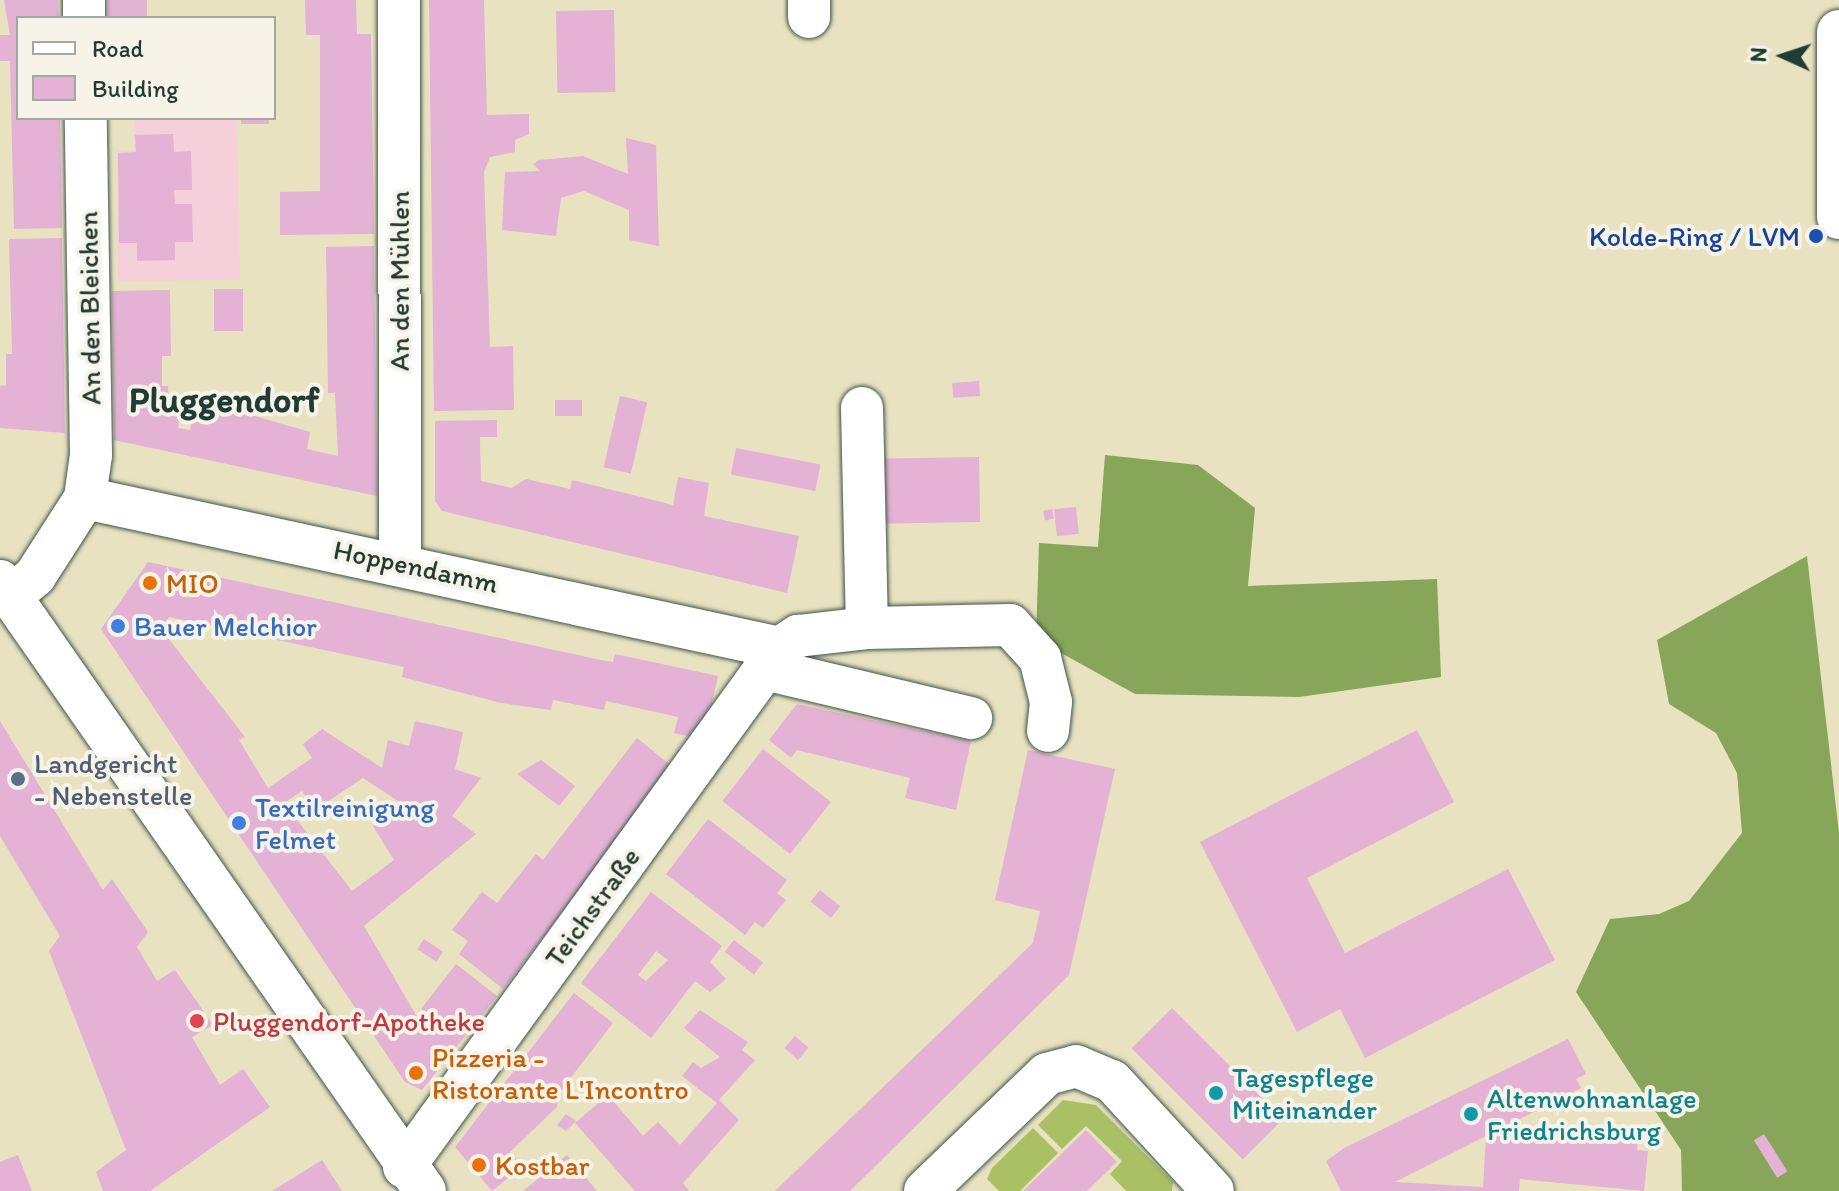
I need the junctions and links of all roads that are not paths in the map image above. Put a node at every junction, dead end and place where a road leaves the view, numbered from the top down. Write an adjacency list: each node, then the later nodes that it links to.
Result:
1 (399, 0): 7 (street, An den Mühlen)
2 (1839, 32): 4 (main road)
3 (86, 120): 6 (street, An den Bleichen)
4 (1839, 217)
5 (862, 408): 9 (street)
6 (85, 498): 7 (street, Hoppendamm); 8 (street)
7 (400, 561): 10 (street, Hoppendamm)
8 (5, 589): 13 (street)
9 (867, 628): 10 (street); 12 (street)
10 (772, 658): 11 (street, Hoppendamm); 13 (street, Teichstraße)
11 (971, 718)
12 (1048, 731)
13 (414, 1179)
14 (925, 1191): 15 (street)
15 (1213, 1191)

